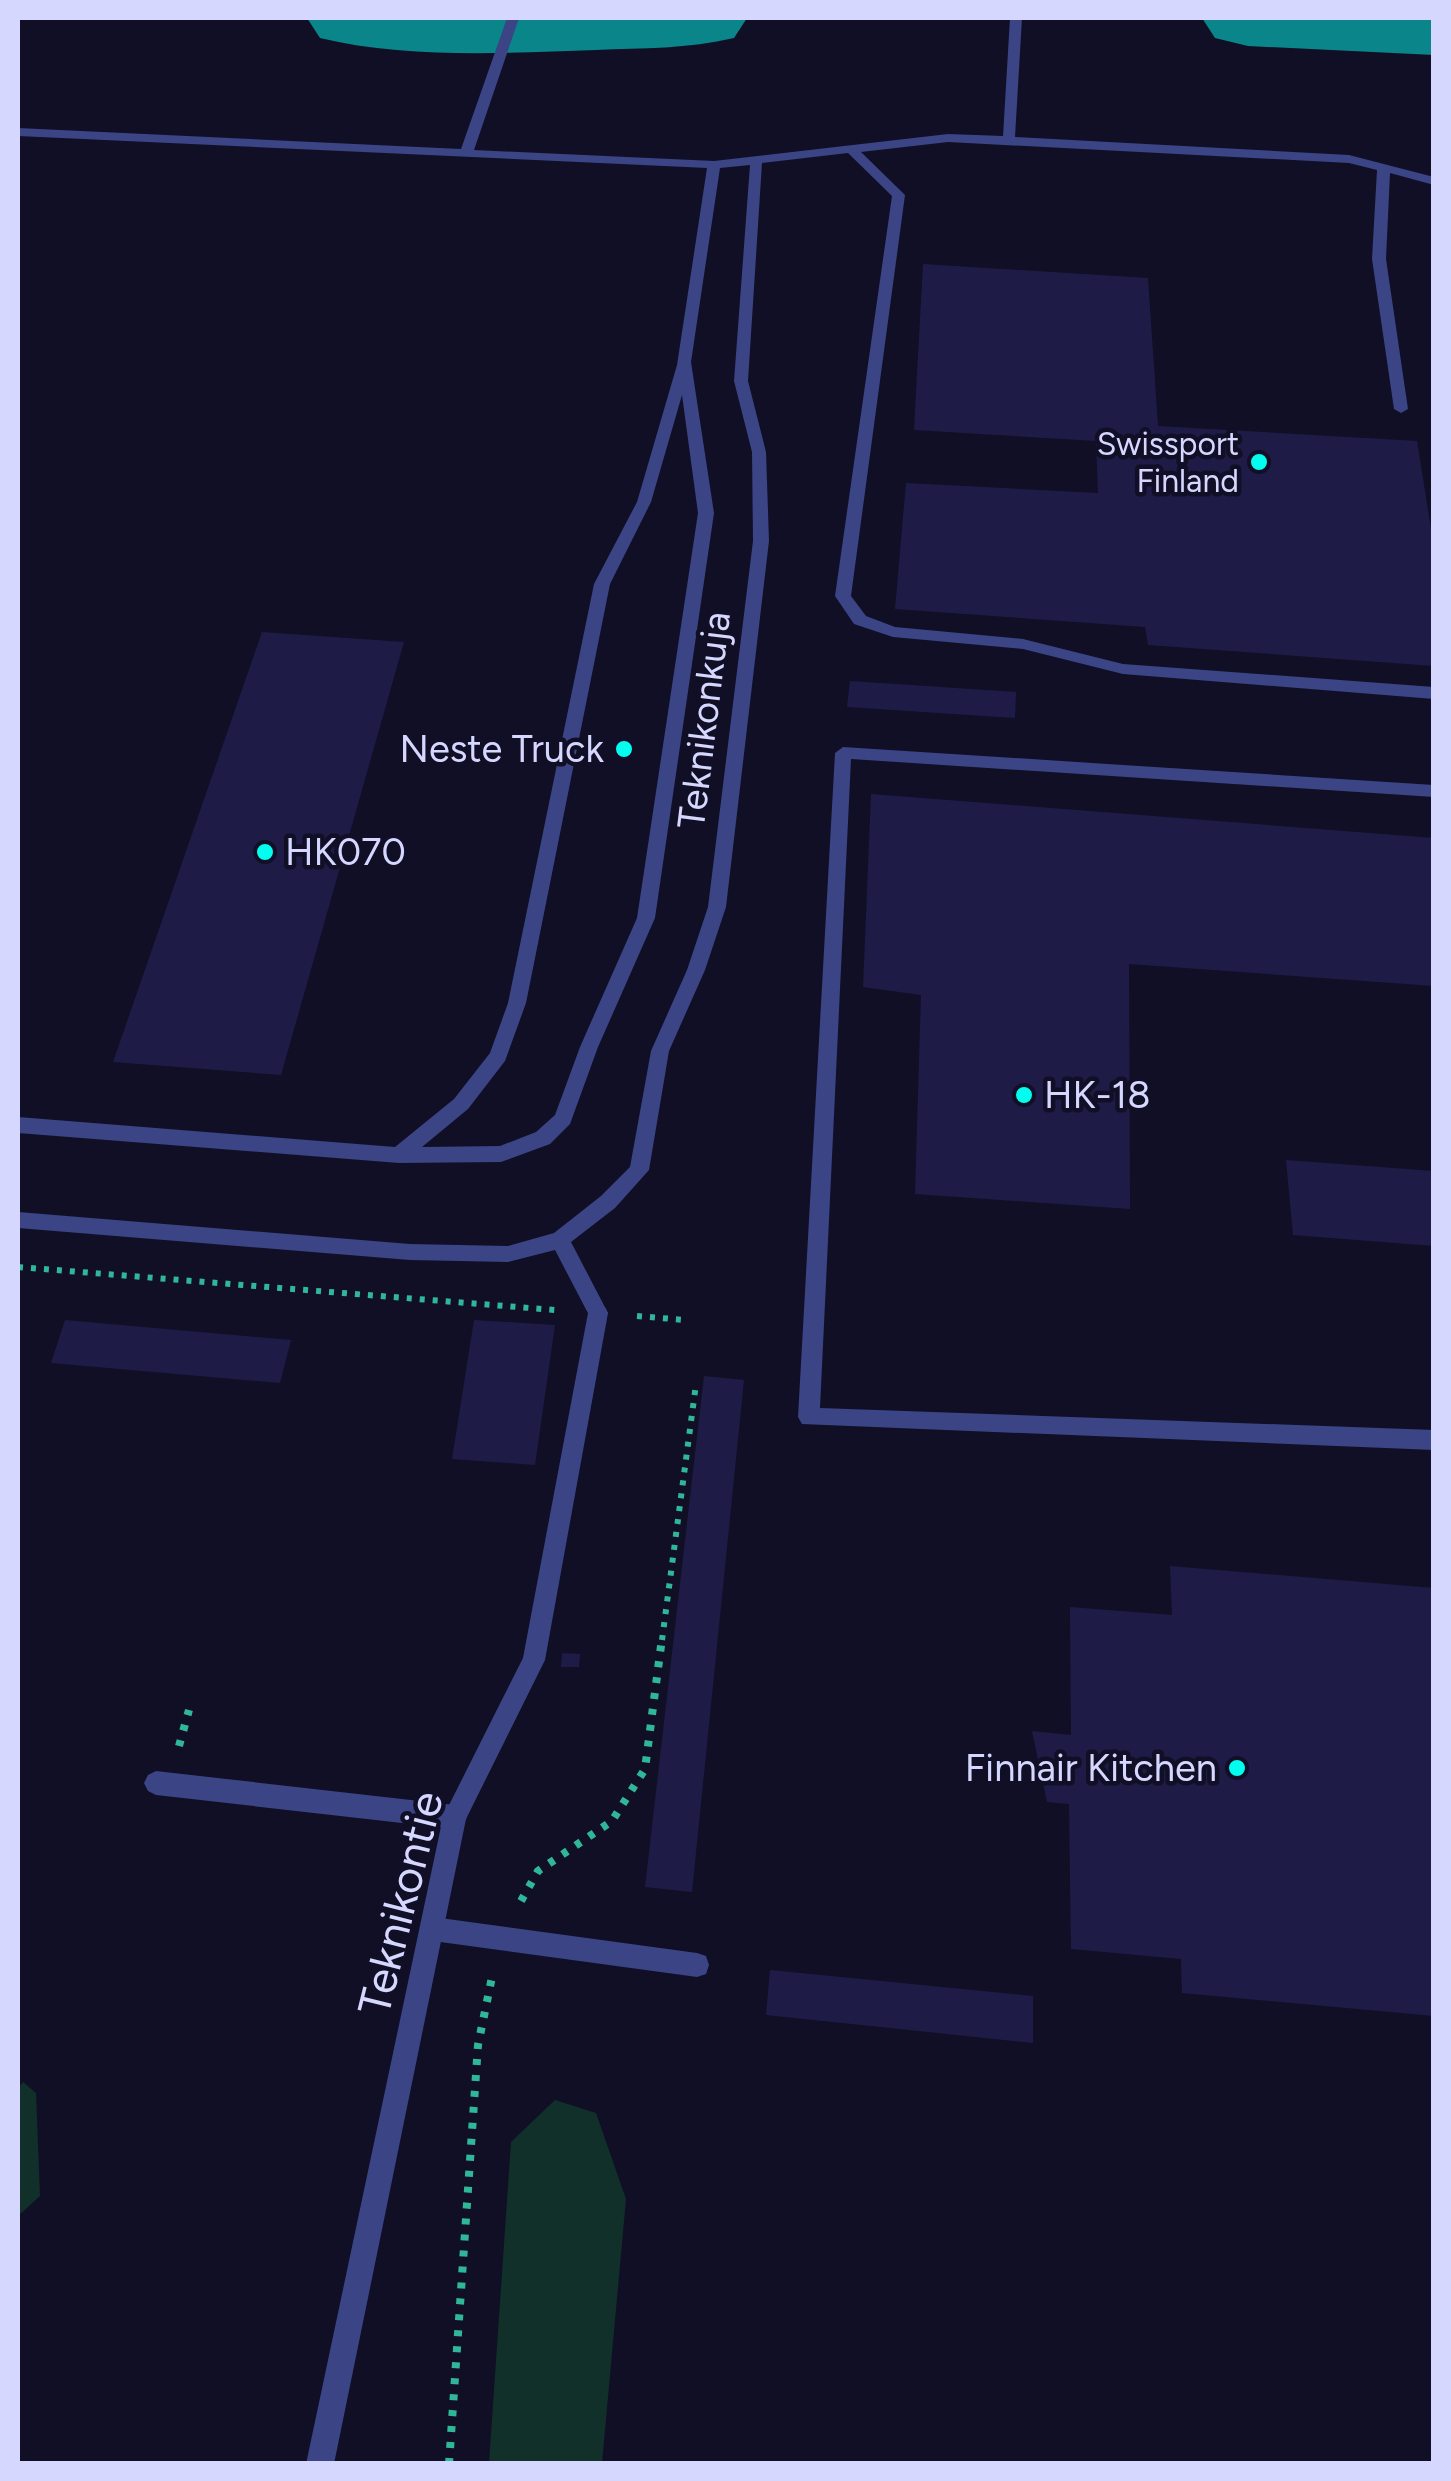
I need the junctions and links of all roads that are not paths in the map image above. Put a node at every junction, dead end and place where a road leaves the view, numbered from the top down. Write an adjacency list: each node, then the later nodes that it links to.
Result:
1 (513, 18): 6 (street)
2 (1016, 18): 4 (street)
3 (18, 132): 6 (street)
4 (1009, 140): 5 (street); 9 (street)
5 (851, 149): 7 (street); 13 (street)
6 (466, 154): 8 (street)
7 (756, 163): 8 (street); 18 (street, Teknikonkuja)
8 (714, 165): 11 (street)
9 (1384, 166): 10 (street); 12 (street)
10 (1434, 181)
11 (684, 362): 16 (street); 16 (street)
12 (1400, 410)
13 (1434, 692)
14 (1434, 791): 19 (street)
15 (18, 1124): 16 (street)
16 (399, 1154)
17 (18, 1220): 18 (street, Teknikonkuja)
18 (560, 1240): 21 (street, Teknikontie)
19 (1434, 1440)
20 (156, 1784): 21 (street)
21 (455, 1817): 22 (street, Teknikontie)
22 (433, 1929): 23 (street); 24 (street, Teknikontie)
23 (697, 1965)
24 (320, 2464)

